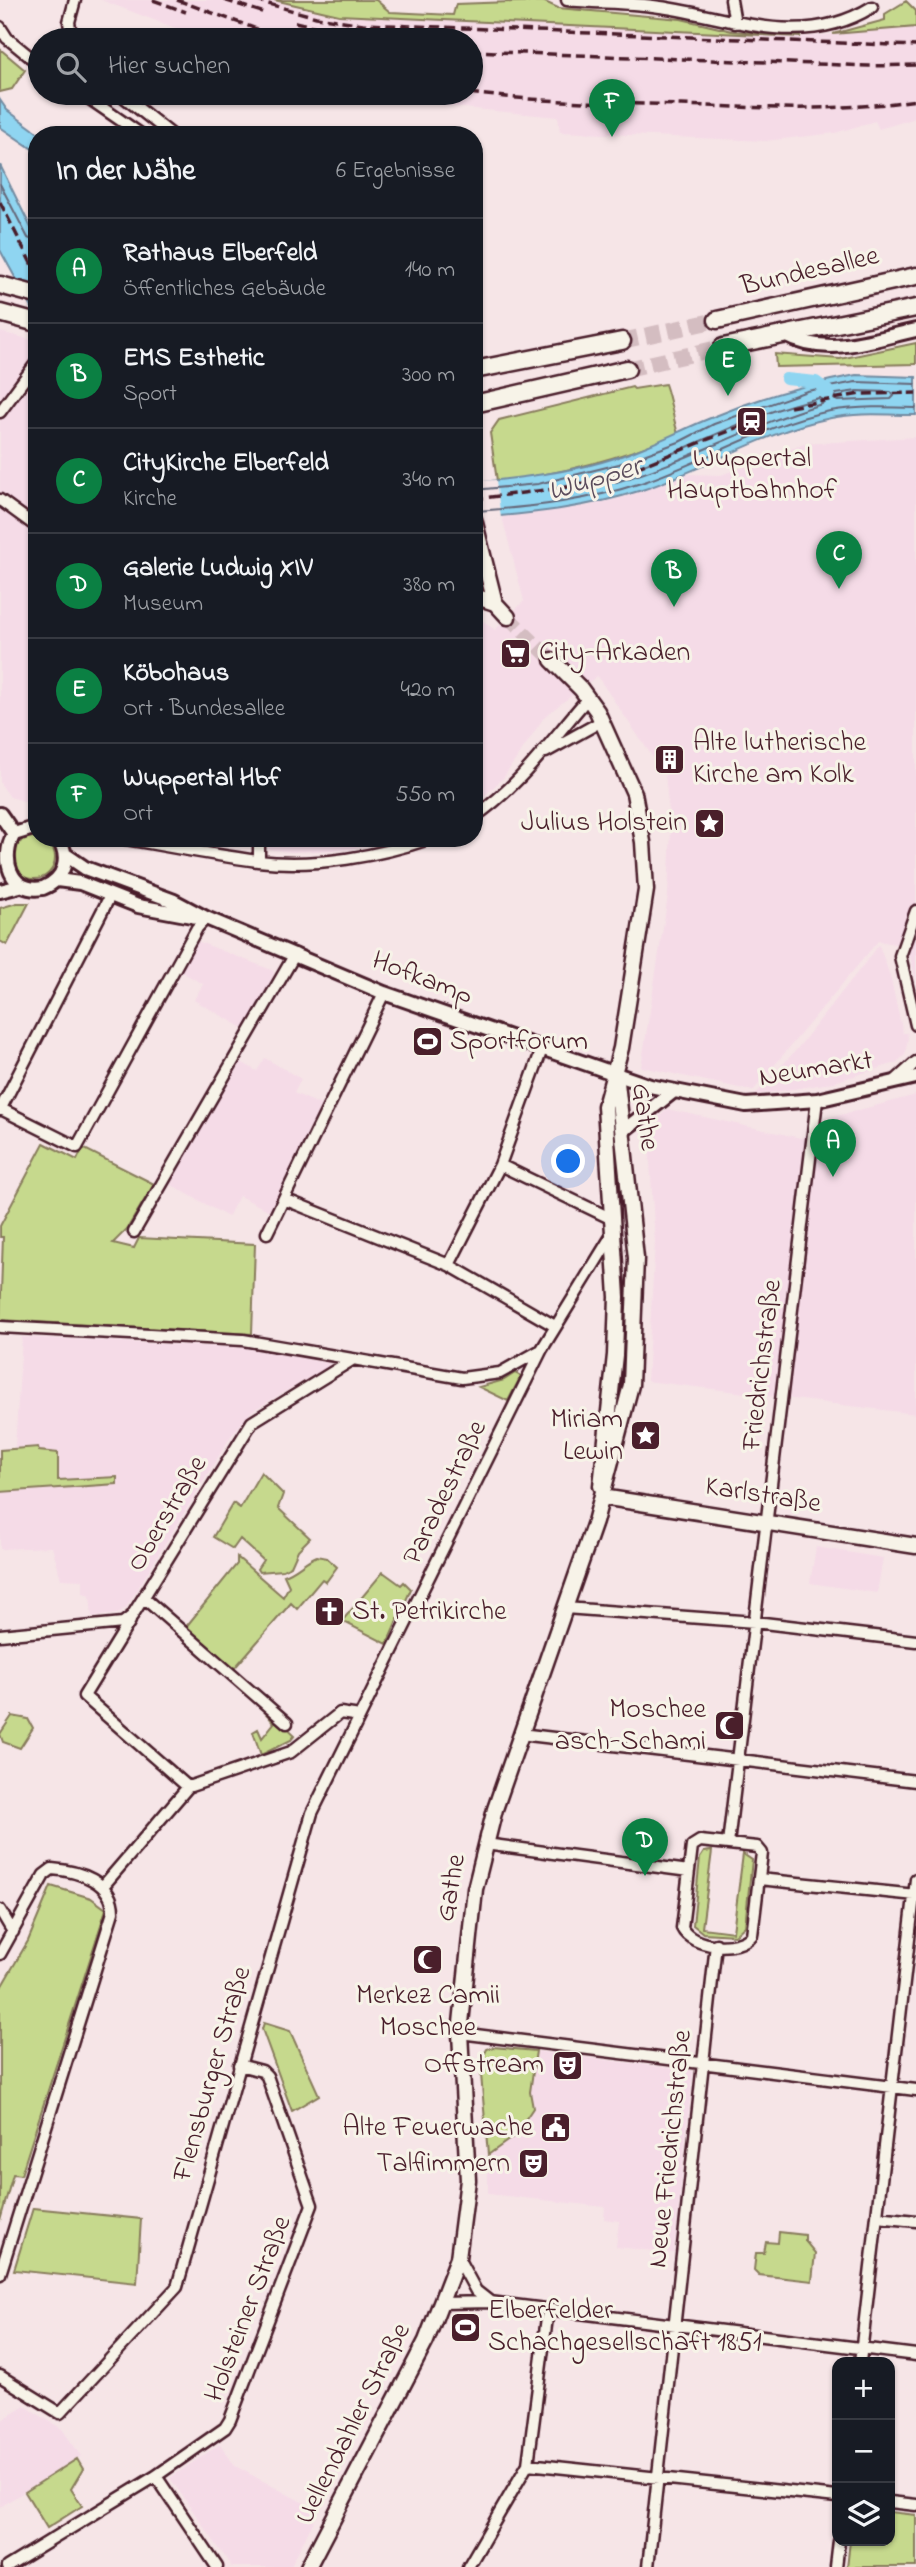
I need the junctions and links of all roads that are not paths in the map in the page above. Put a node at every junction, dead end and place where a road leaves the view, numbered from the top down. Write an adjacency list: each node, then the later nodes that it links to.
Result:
1 (75, 0): 7 (street)
2 (567, 0): 5 (street)
3 (731, 0): 5 (street)
4 (872, 7): 5 (street)
5 (735, 23)
6 (0, 27): 8 (street)
7 (70, 28)
8 (28, 55)
9 (98, 105): 11 (street)
10 (134, 105): 12 (street)
11 (129, 126)
12 (161, 126)
13 (916, 276): 18 (main road, Bundesallee)
14 (0, 285): 15 (main road)
15 (28, 292)
16 (916, 308): 21 (main road, Bundesallee)
17 (0, 313): 19 (main road)
18 (717, 320)
19 (28, 321)
20 (916, 330): 21 (street)
21 (782, 334): 23 (main road, Bundesallee)
22 (622, 341): 24 (main road)
23 (723, 347)
24 (483, 368)
25 (627, 369): 27 (main road)
26 (28, 374): 28 (street)
27 (483, 402)
28 (0, 412)
29 (0, 500): 30 (street)
30 (28, 520)
31 (483, 555): 33 (main road)
32 (483, 599): 33 (main road)
33 (495, 603): 34 (main road)
34 (508, 617)
35 (552, 660): 36 (main road)
36 (588, 698): 37 (main road); 38 (street)
37 (602, 721): 38 (street); 62 (main road)
38 (545, 752): 39 (street)
39 (483, 811)
40 (0, 814): 42 (street)
41 (28, 829): 42 (street)
42 (14, 834): 49 (street)
43 (62, 847): 47 (street)
44 (196, 847): 48 (street)
45 (260, 847): 48 (street)
46 (405, 847): 48 (street)
47 (66, 855): 50 (street); 51 (street, Hofkamp)
48 (259, 861)
49 (1, 862): 52 (street)
50 (57, 880): 52 (street); 54 (street, Hofkamp)
51 (118, 880): 54 (street); 56 (street, Hofkamp)
52 (20, 886): 53 (street)
53 (0, 891)
54 (110, 896): 56 (street, Hofkamp); 65 (street)
55 (916, 911): 59 (street)
56 (206, 918): 57 (street, Hofkamp); 69 (street)
57 (295, 954): 58 (street, Hofkamp); 75 (street)
58 (384, 993): 60 (street, Hofkamp); 72 (street)
59 (916, 1025)
60 (542, 1049): 62 (street, Hofkamp); 71 (street)
61 (916, 1062): 64 (street, Neumarkt)
62 (616, 1073): 66 (street, Hofkamp); 70 (main road, Gathe); 74 (main road, Gathe)
63 (916, 1077): 64 (street, Neumarkt)
64 (892, 1083): 67 (street, Neumarkt)
65 (5, 1088): 69 (street)
66 (674, 1091): 68 (street, Hofkamp); 70 (street)
67 (817, 1100): 68 (street, Neumarkt); 84 (street, Friedrichstraße)
68 (746, 1105)
69 (0, 1109)
70 (623, 1131): 73 (main road, Gathe)
71 (500, 1165): 74 (street); 78 (street)
72 (284, 1199): 76 (street); 78 (street)
73 (631, 1209): 74 (main road); 83 (main road, Gathe)
74 (610, 1212): 77 (main road, Gathe)
75 (134, 1232)
76 (267, 1233)
77 (612, 1235): 79 (street, Paradestraße); 83 (main road, Gathe)
78 (449, 1265): 79 (street)
79 (555, 1326): 81 (street, Paradestraße)
80 (0, 1327): 82 (street)
81 (541, 1349): 82 (street); 92 (street, Paradestraße)
82 (352, 1360): 86 (street, Oberstraße)
83 (602, 1497): 84 (main road, Karlstraße); 87 (main road, Gathe)
84 (766, 1521): 85 (main road, Karlstraße); 89 (street, Friedrichstraße)
85 (916, 1546)
86 (144, 1598): 88 (street, Oberstraße); 93 (street)
87 (565, 1608): 89 (street); 94 (main road, Gathe)
88 (132, 1616): 90 (street, Oberstraße); 97 (street)
89 (755, 1622): 91 (street); 95 (street, Friedrichstraße)
90 (0, 1635)
91 (916, 1641)
92 (360, 1716): 97 (street); 112 (street, Flensburger Straße)
93 (288, 1723)
94 (520, 1734): 95 (street); 98 (main road, Gathe)
95 (739, 1760): 96 (street); 99 (street, Friedrichstraße)
96 (916, 1781)
97 (188, 1787): 103 (street)
98 (485, 1844): 100 (street); 110 (main road, Gathe)
99 (728, 1844): 100 (street); 101 (street)
100 (689, 1871): 107 (street)
101 (760, 1879): 104 (street); 107 (street)
102 (916, 1879): 104 (street)
103 (104, 1885): 106 (street); 118 (street)
104 (915, 1895): 109 (street)
105 (0, 1909): 106 (street)
106 (13, 1932): 108 (street)
107 (716, 1944): 111 (street, Neue Friedrichstraße)
108 (0, 1954)
109 (911, 1963): 113 (street)
110 (460, 2032): 111 (street); 117 (main road, Gathe)
111 (702, 2064): 113 (street); 122 (street, Neue Friedrichstraße)
112 (239, 2065): 126 (street, Flensburger Straße); 128 (street, Holsteiner Straße)
113 (892, 2087): 114 (street); 115 (street)
114 (916, 2090)
115 (877, 2217): 116 (street); 123 (street)
116 (916, 2221)
117 (458, 2258): 119 (street); 120 (main road, Gathe)
118 (1, 2273)
119 (490, 2302): 120 (street); 121 (street)
120 (442, 2303): 136 (main road, Uellendahler Straße)
121 (548, 2310): 122 (street); 127 (street)
122 (675, 2326): 123 (street); 129 (street, Neue Friedrichstraße)
123 (862, 2349): 124 (street); 125 (street)
124 (916, 2355)
125 (861, 2357)
126 (0, 2376)
127 (528, 2464): 129 (street); 137 (street)
128 (156, 2476): 134 (street); 135 (street)
129 (658, 2478): 130 (street); 138 (street, Neue Friedrichstraße)
130 (832, 2496)
131 (895, 2503): 132 (street)
132 (916, 2505)
133 (838, 2546): 139 (street)
134 (7, 2567)
135 (217, 2567)
136 (308, 2567)
137 (468, 2567)
138 (648, 2567)
139 (836, 2567)

